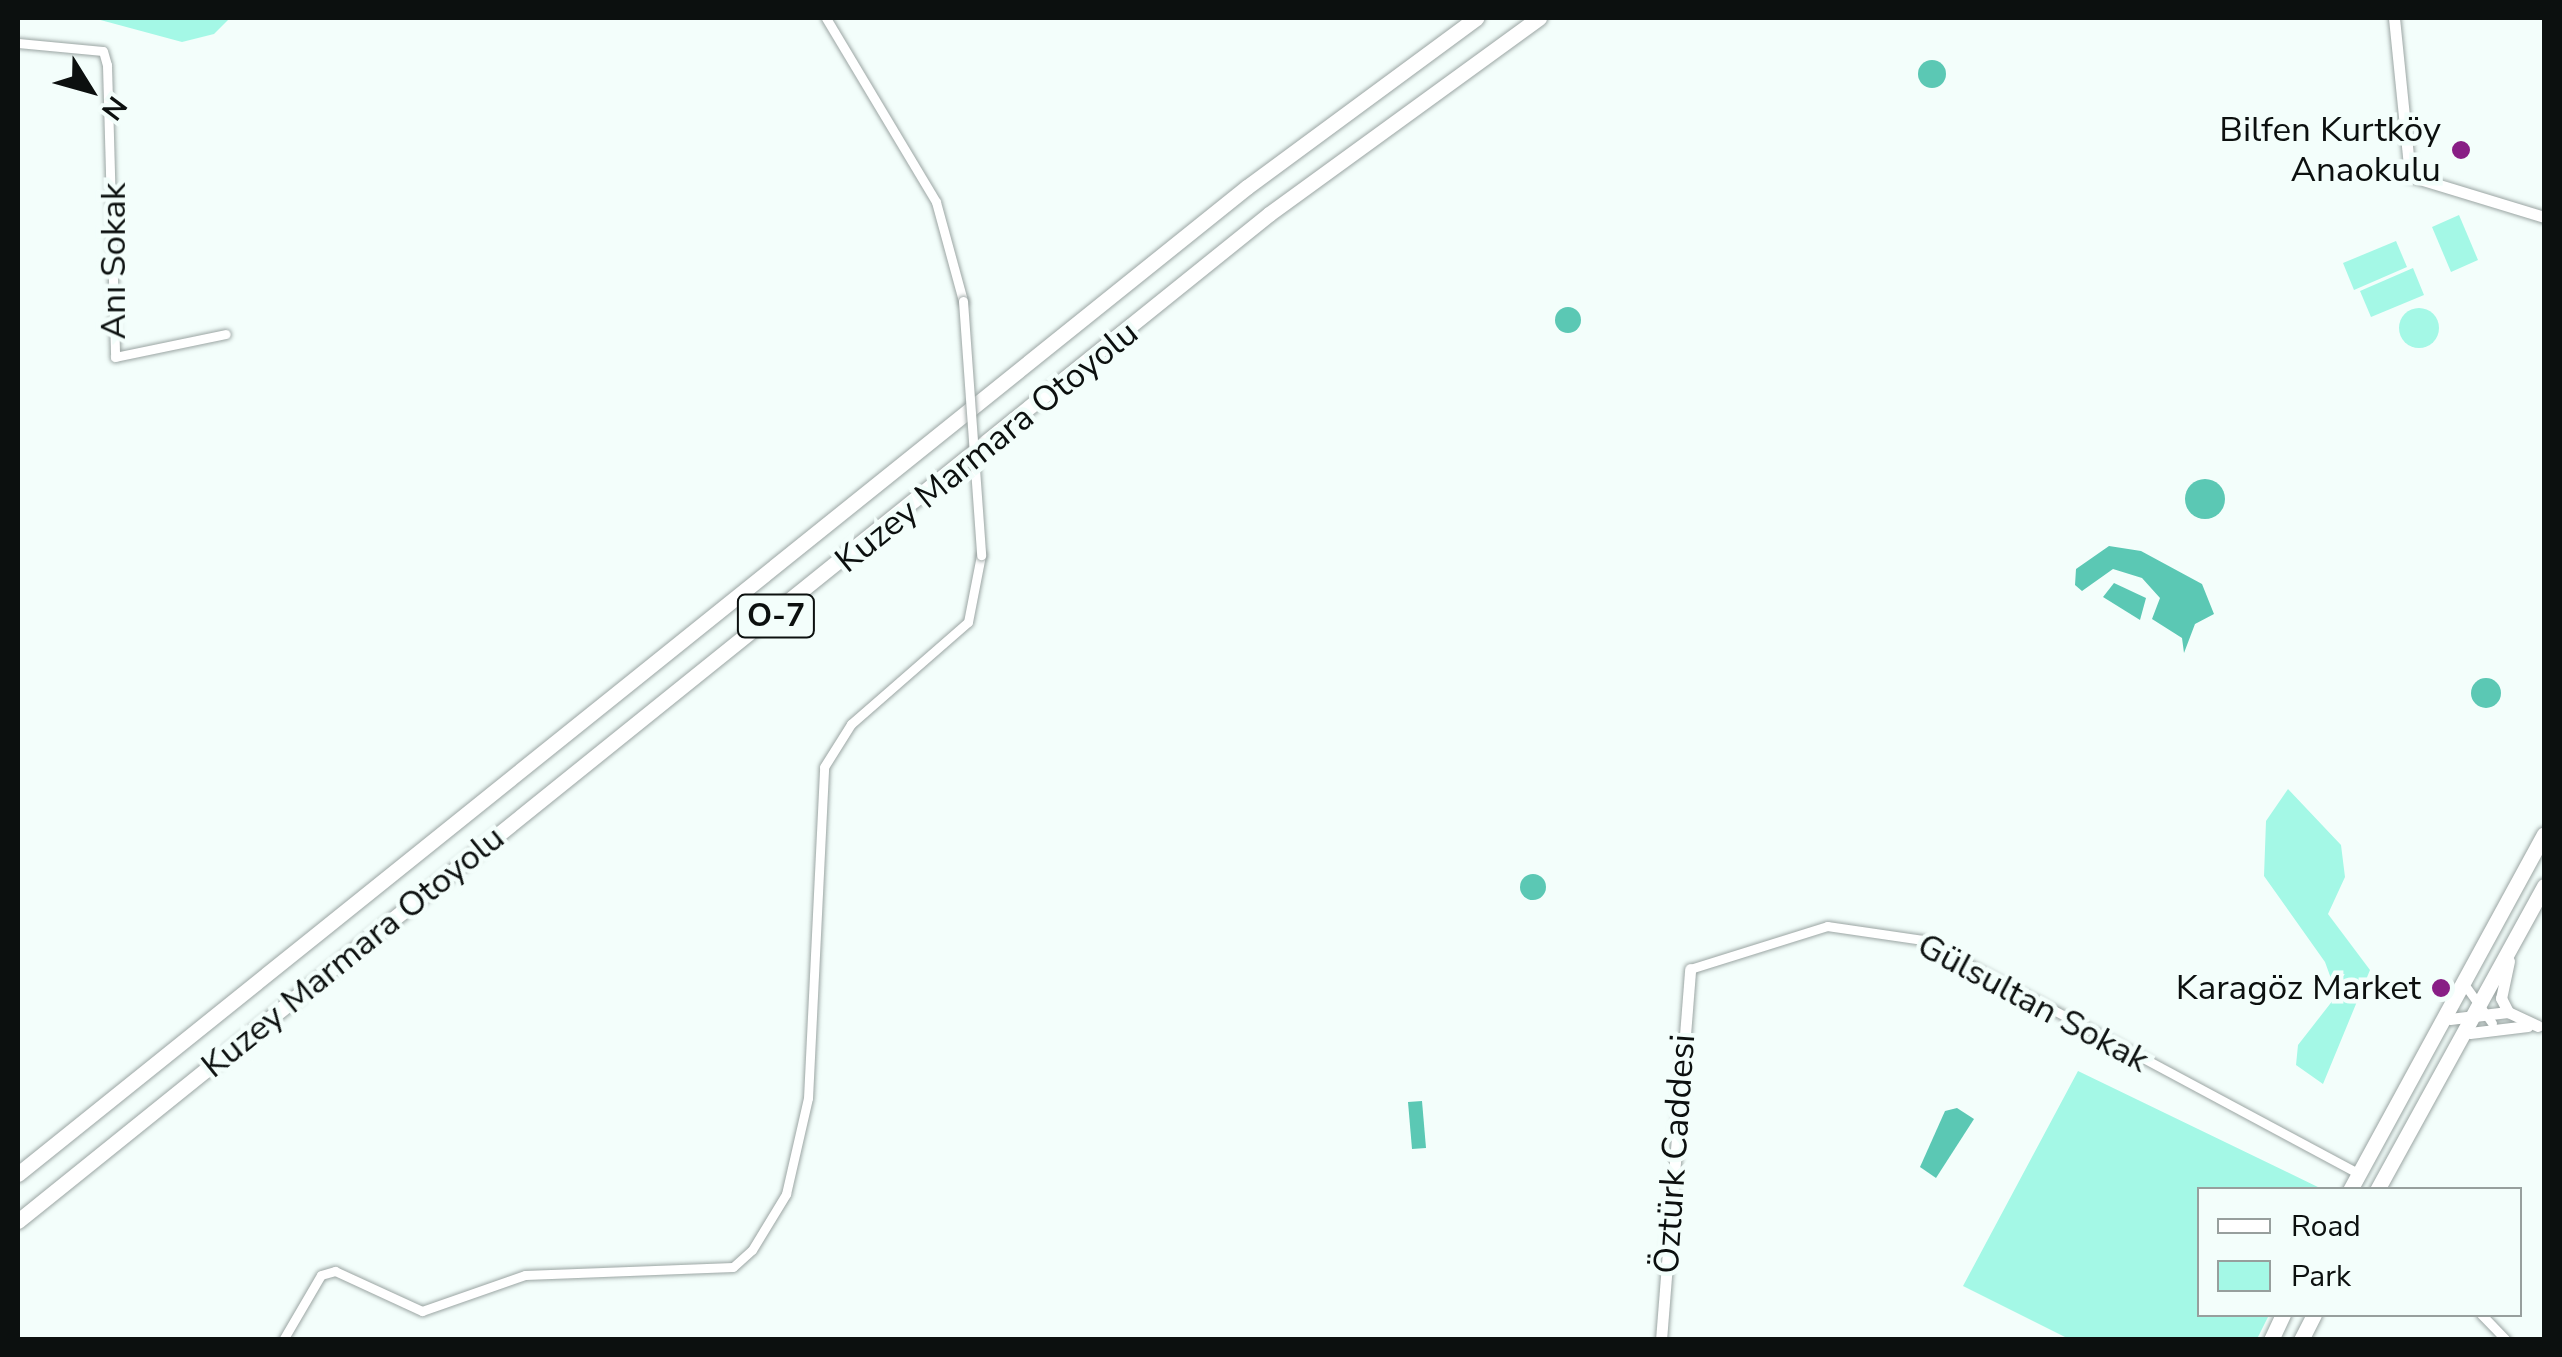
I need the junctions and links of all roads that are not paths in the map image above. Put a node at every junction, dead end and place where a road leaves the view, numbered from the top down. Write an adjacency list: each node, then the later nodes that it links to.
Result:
1 (826, 18): 26 (street, bridge)
2 (1476, 18): 19 (highway, Kuzey Marmara Otoyolu / O-7)
3 (1539, 18): 23 (highway, Kuzey Marmara Otoyolu / O-7)
4 (2394, 18): 6 (street)
5 (18, 43): 7 (street, Anı Sokak)
6 (2544, 217)
7 (226, 334)
8 (2544, 834): 10 (highway)
9 (2544, 886): 11 (highway)
10 (2514, 897): 11 (street); 14 (highway)
11 (2537, 903): 12 (highway)
12 (2509, 961): 15 (street); 16 (highway)
13 (1690, 969): 20 (street, Gülsultan Sokak); 27 (street, Öztürk Caddesi)
14 (2467, 988): 16 (street); 17 (highway)
15 (2508, 1012): 16 (street); 18 (street)
16 (2484, 1015): 17 (street); 18 (street); 22 (highway)
17 (2450, 1019): 20 (highway)
18 (2541, 1026)
19 (18, 1174)
20 (2358, 1174): 21 (highway)
21 (2352, 1187)
22 (2380, 1187)
23 (18, 1222)
24 (2312, 1317): 28 (highway)
25 (2484, 1317): 29 (street)
26 (282, 1340)
27 (1661, 1340)
28 (2301, 1340)
29 (2506, 1340)

